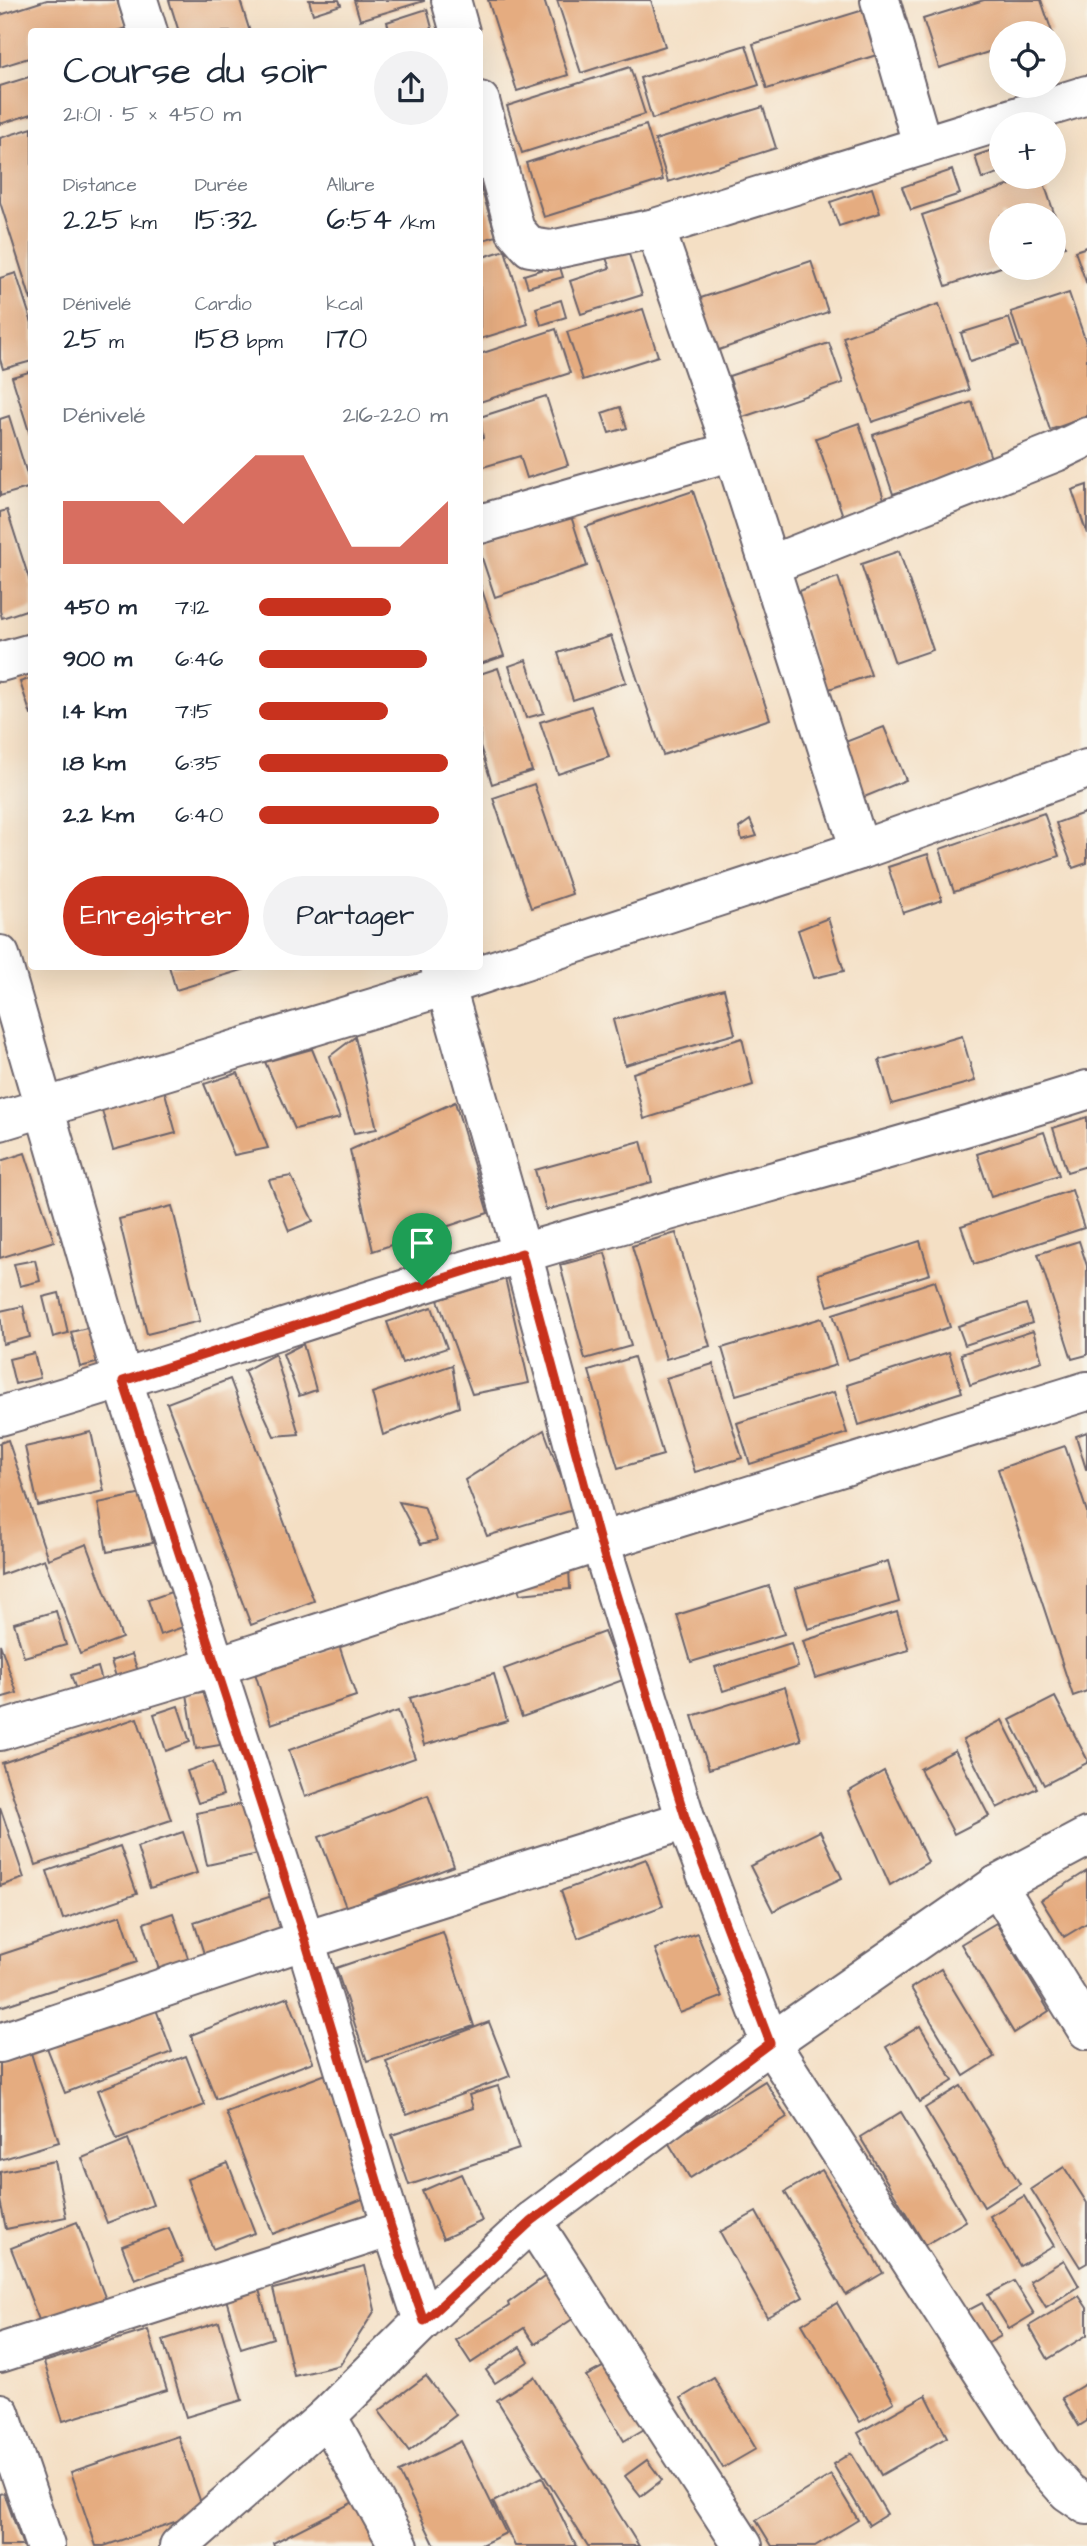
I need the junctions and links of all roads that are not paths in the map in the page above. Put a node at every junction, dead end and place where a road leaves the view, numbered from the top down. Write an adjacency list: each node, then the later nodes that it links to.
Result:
1 (138, 0): 4 (street)
2 (451, 0): 5 (street)
3 (880, 0): 8 (street)
4 (147, 28)
5 (459, 28)
6 (1087, 95): 8 (street)
7 (483, 112): 9 (street)
8 (922, 144): 9 (street)
9 (655, 228): 11 (street)
10 (1087, 437): 13 (street)
11 (733, 450): 12 (street); 13 (street)
12 (483, 523)
13 (769, 565): 17 (street)
14 (28, 654): 15 (street)
15 (0, 662)
16 (1087, 769): 17 (street)
17 (860, 850): 19 (street)
18 (0, 955): 23 (street)
19 (483, 964)
20 (463, 970): 21 (street)
21 (443, 976): 23 (street); 25 (street)
22 (1087, 1090): 25 (street)
23 (46, 1108): 24 (street); 26 (street)
24 (0, 1121)
25 (522, 1253): 26 (street); 29 (street)
26 (123, 1381): 28 (street); 30 (street)
27 (1087, 1391): 29 (street)
28 (0, 1416)
29 (600, 1542): 30 (street); 32 (street)
30 (217, 1666): 31 (street); 35 (street)
31 (0, 1731)
32 (686, 1820): 35 (street); 38 (street)
33 (1087, 1837): 34 (street)
34 (997, 1885): 36 (street); 38 (street)
35 (305, 1940): 37 (street); 40 (street)
36 (1087, 2030)
37 (0, 2043)
38 (770, 2043): 39 (street); 45 (street)
39 (532, 2221): 41 (street); 49 (street)
40 (391, 2227): 41 (street); 42 (street)
41 (424, 2321): 44 (street)
42 (0, 2353)
43 (0, 2413): 46 (street)
44 (327, 2416): 47 (street); 48 (street)
45 (1087, 2505)
46 (45, 2546)
47 (179, 2546)
48 (399, 2546)
49 (743, 2546)

